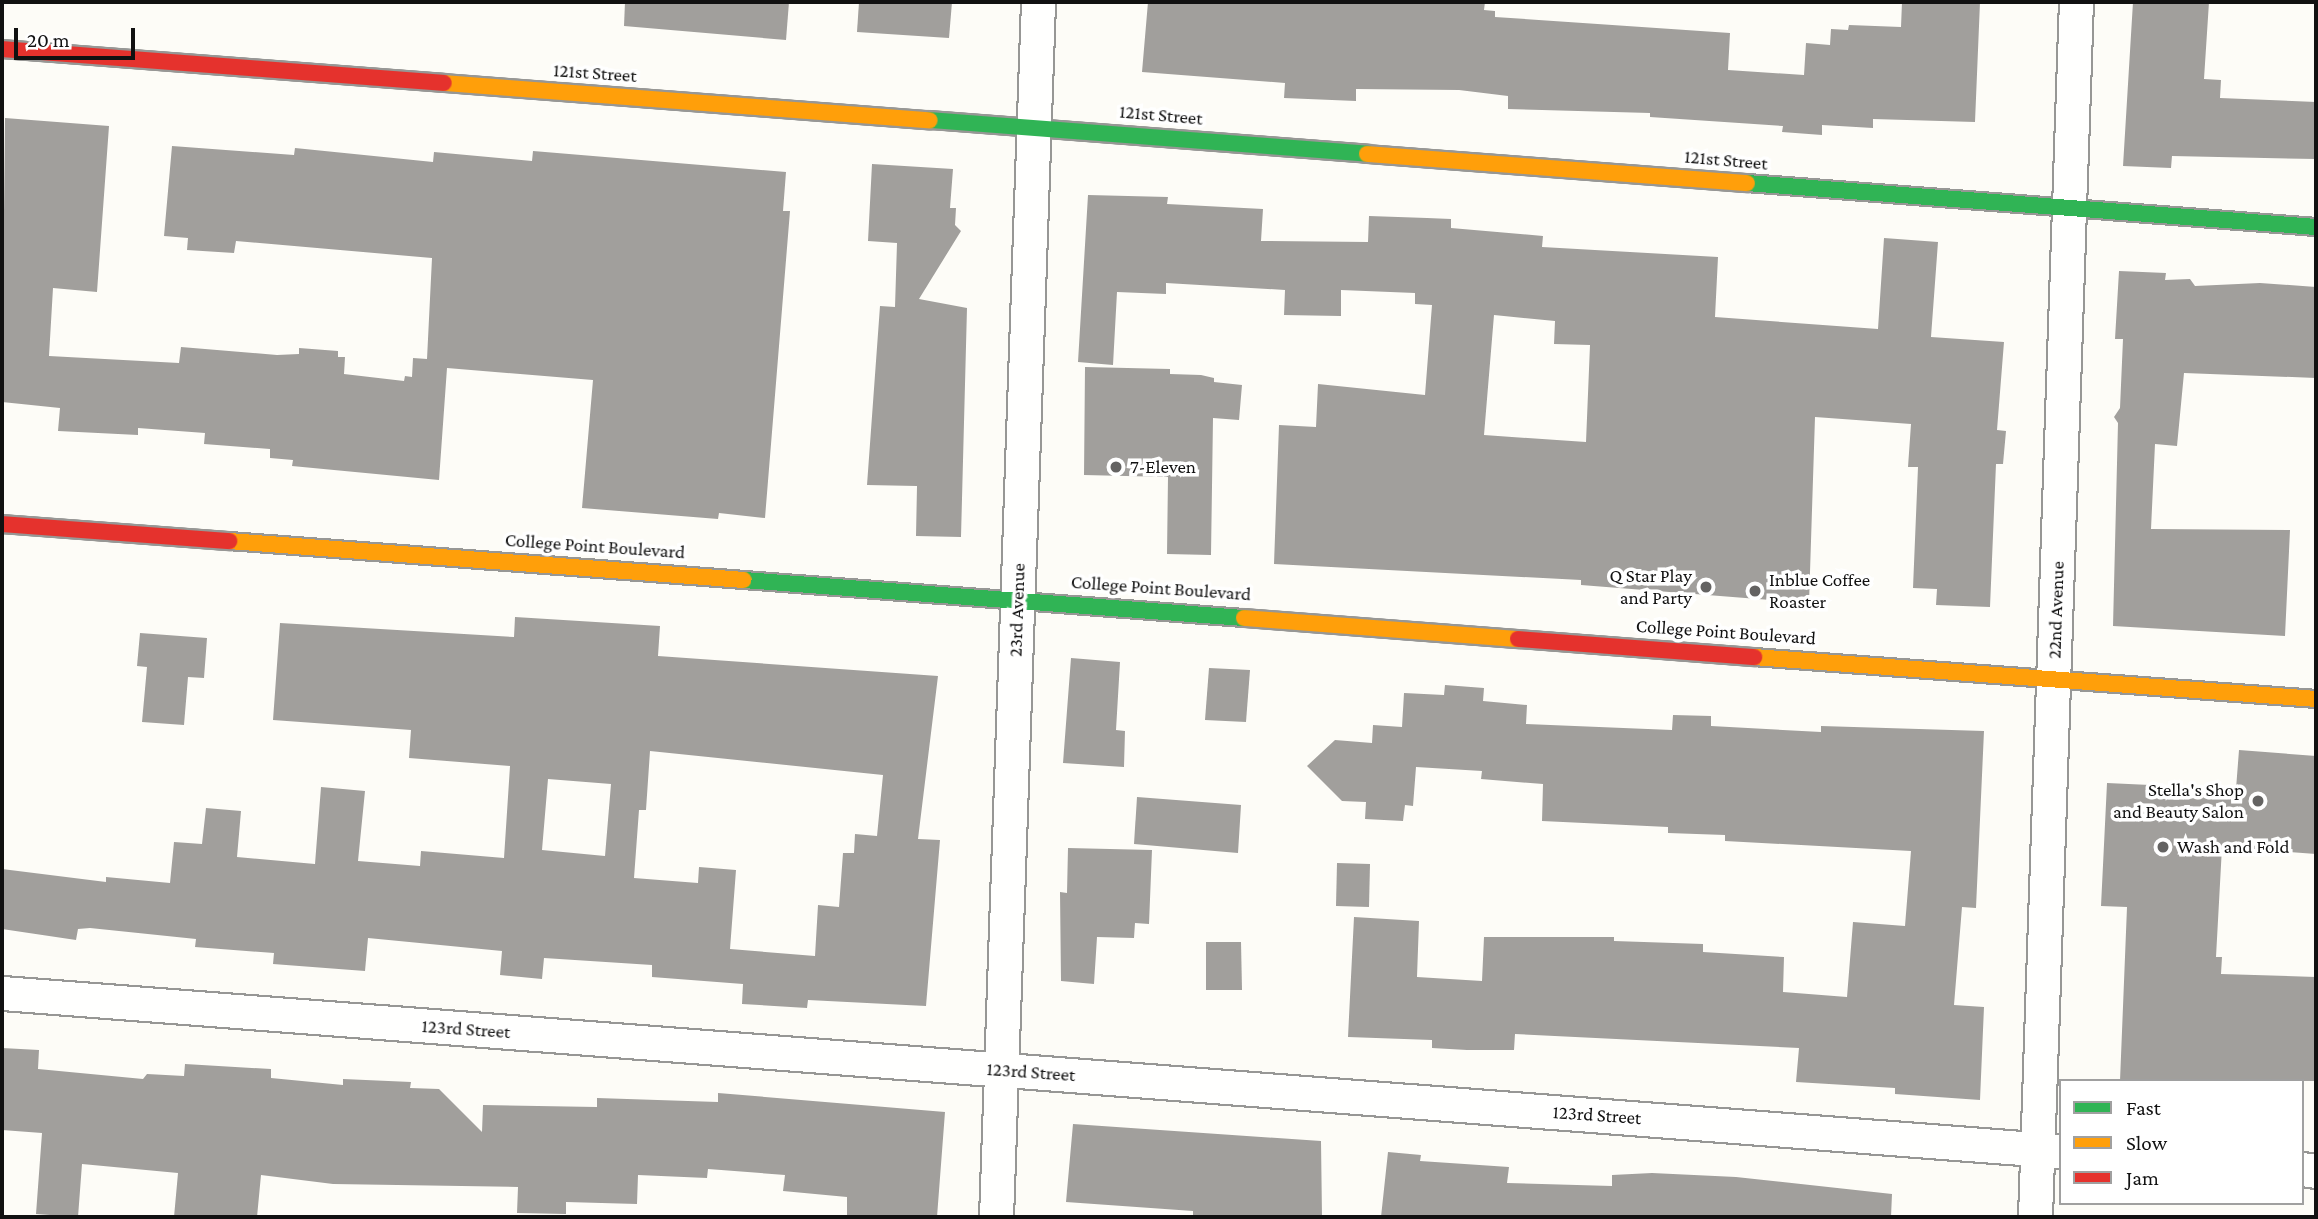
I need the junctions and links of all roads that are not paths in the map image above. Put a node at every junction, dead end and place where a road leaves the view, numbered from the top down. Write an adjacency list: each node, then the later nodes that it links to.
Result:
1 (1038, 2): 4 (street, 23rd Avenue)
2 (2076, 2): 5 (street, 22nd Avenue)
3 (2, 48): 4 (street, 121st Street)
4 (1034, 127): 5 (street, 121st Street); 8 (street, 23rd Avenue)
5 (2069, 208): 6 (street, 121st Street); 9 (street, 22nd Avenue)
6 (2316, 227)
7 (2, 524): 8 (street, College Point Boulevard)
8 (1017, 598): 9 (street, College Point Boulevard); 12 (street, 23rd Avenue)
9 (2054, 679): 10 (street, College Point Boulevard); 13 (street, 22nd Avenue)
10 (2316, 699)
11 (2, 993): 12 (street, 123rd Street)
12 (1001, 1069): 13 (street, 123rd Street); 14 (street, 23rd Avenue)
13 (2049, 1151): 15 (street, 22nd Avenue)
14 (996, 1217)
15 (2035, 1217)

